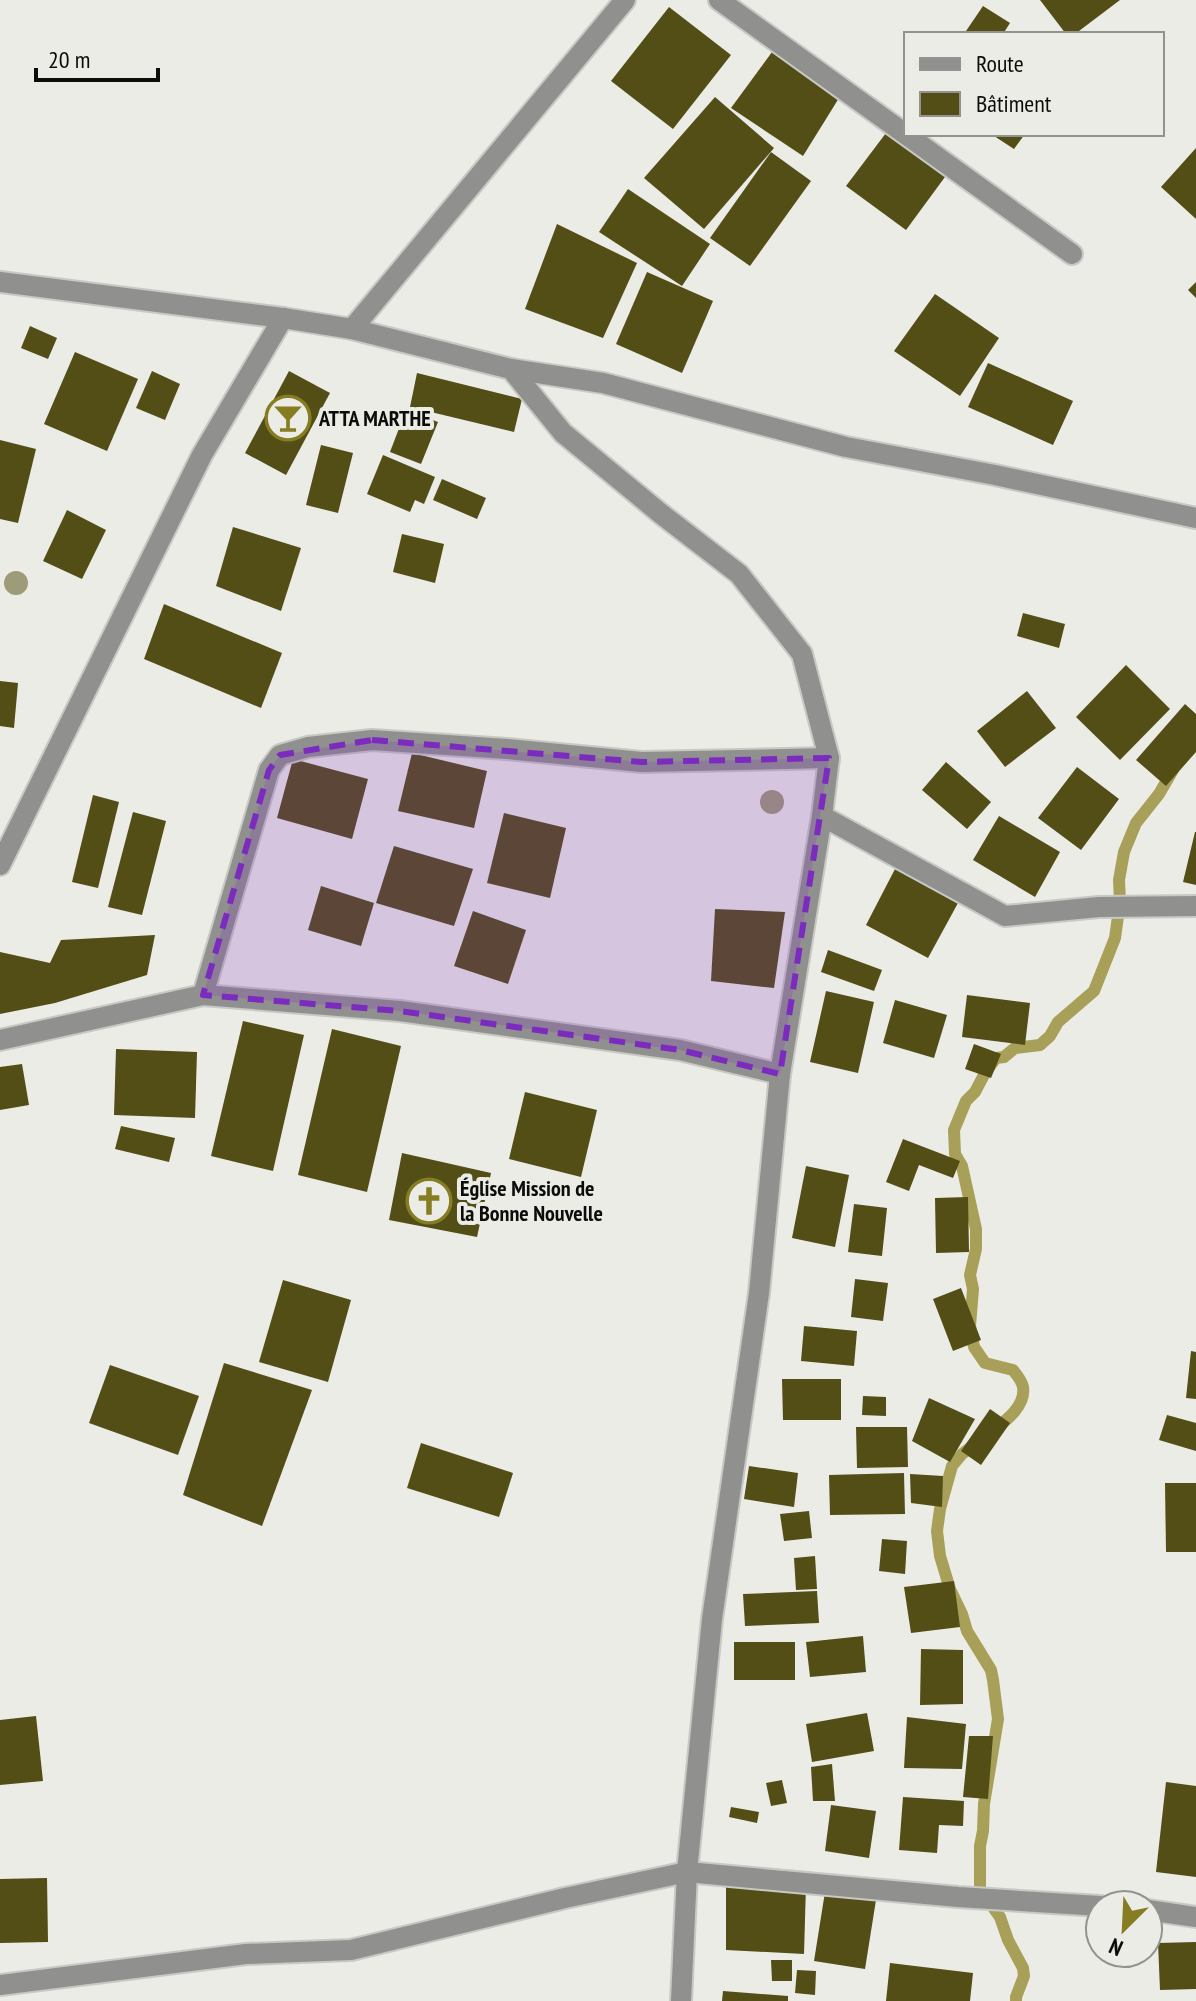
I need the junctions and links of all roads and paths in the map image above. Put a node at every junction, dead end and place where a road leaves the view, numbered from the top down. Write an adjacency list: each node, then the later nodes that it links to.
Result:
1 (625, 0): 8 (street)
2 (719, 0): 3 (street)
3 (904, 133)
4 (908, 136): 5 (street)
5 (1072, 254)
6 (0, 282): 7 (street)
7 (283, 318): 8 (street); 13 (street)
8 (352, 329): 9 (street)
9 (511, 369): 10 (street); 11 (street)
10 (1196, 518)
11 (829, 758): 12 (street); 15 (street)
12 (822, 816): 14 (street); 17 (street)
13 (0, 865)
14 (1196, 906)
15 (203, 995): 16 (street); 17 (street)
16 (0, 1040)
17 (780, 1074): 18 (street)
18 (687, 1872): 19 (street); 22 (street); 23 (street)
19 (1084, 1905)
20 (1164, 1912): 21 (street)
21 (1196, 1917)
22 (0, 1985)
23 (681, 2001)

